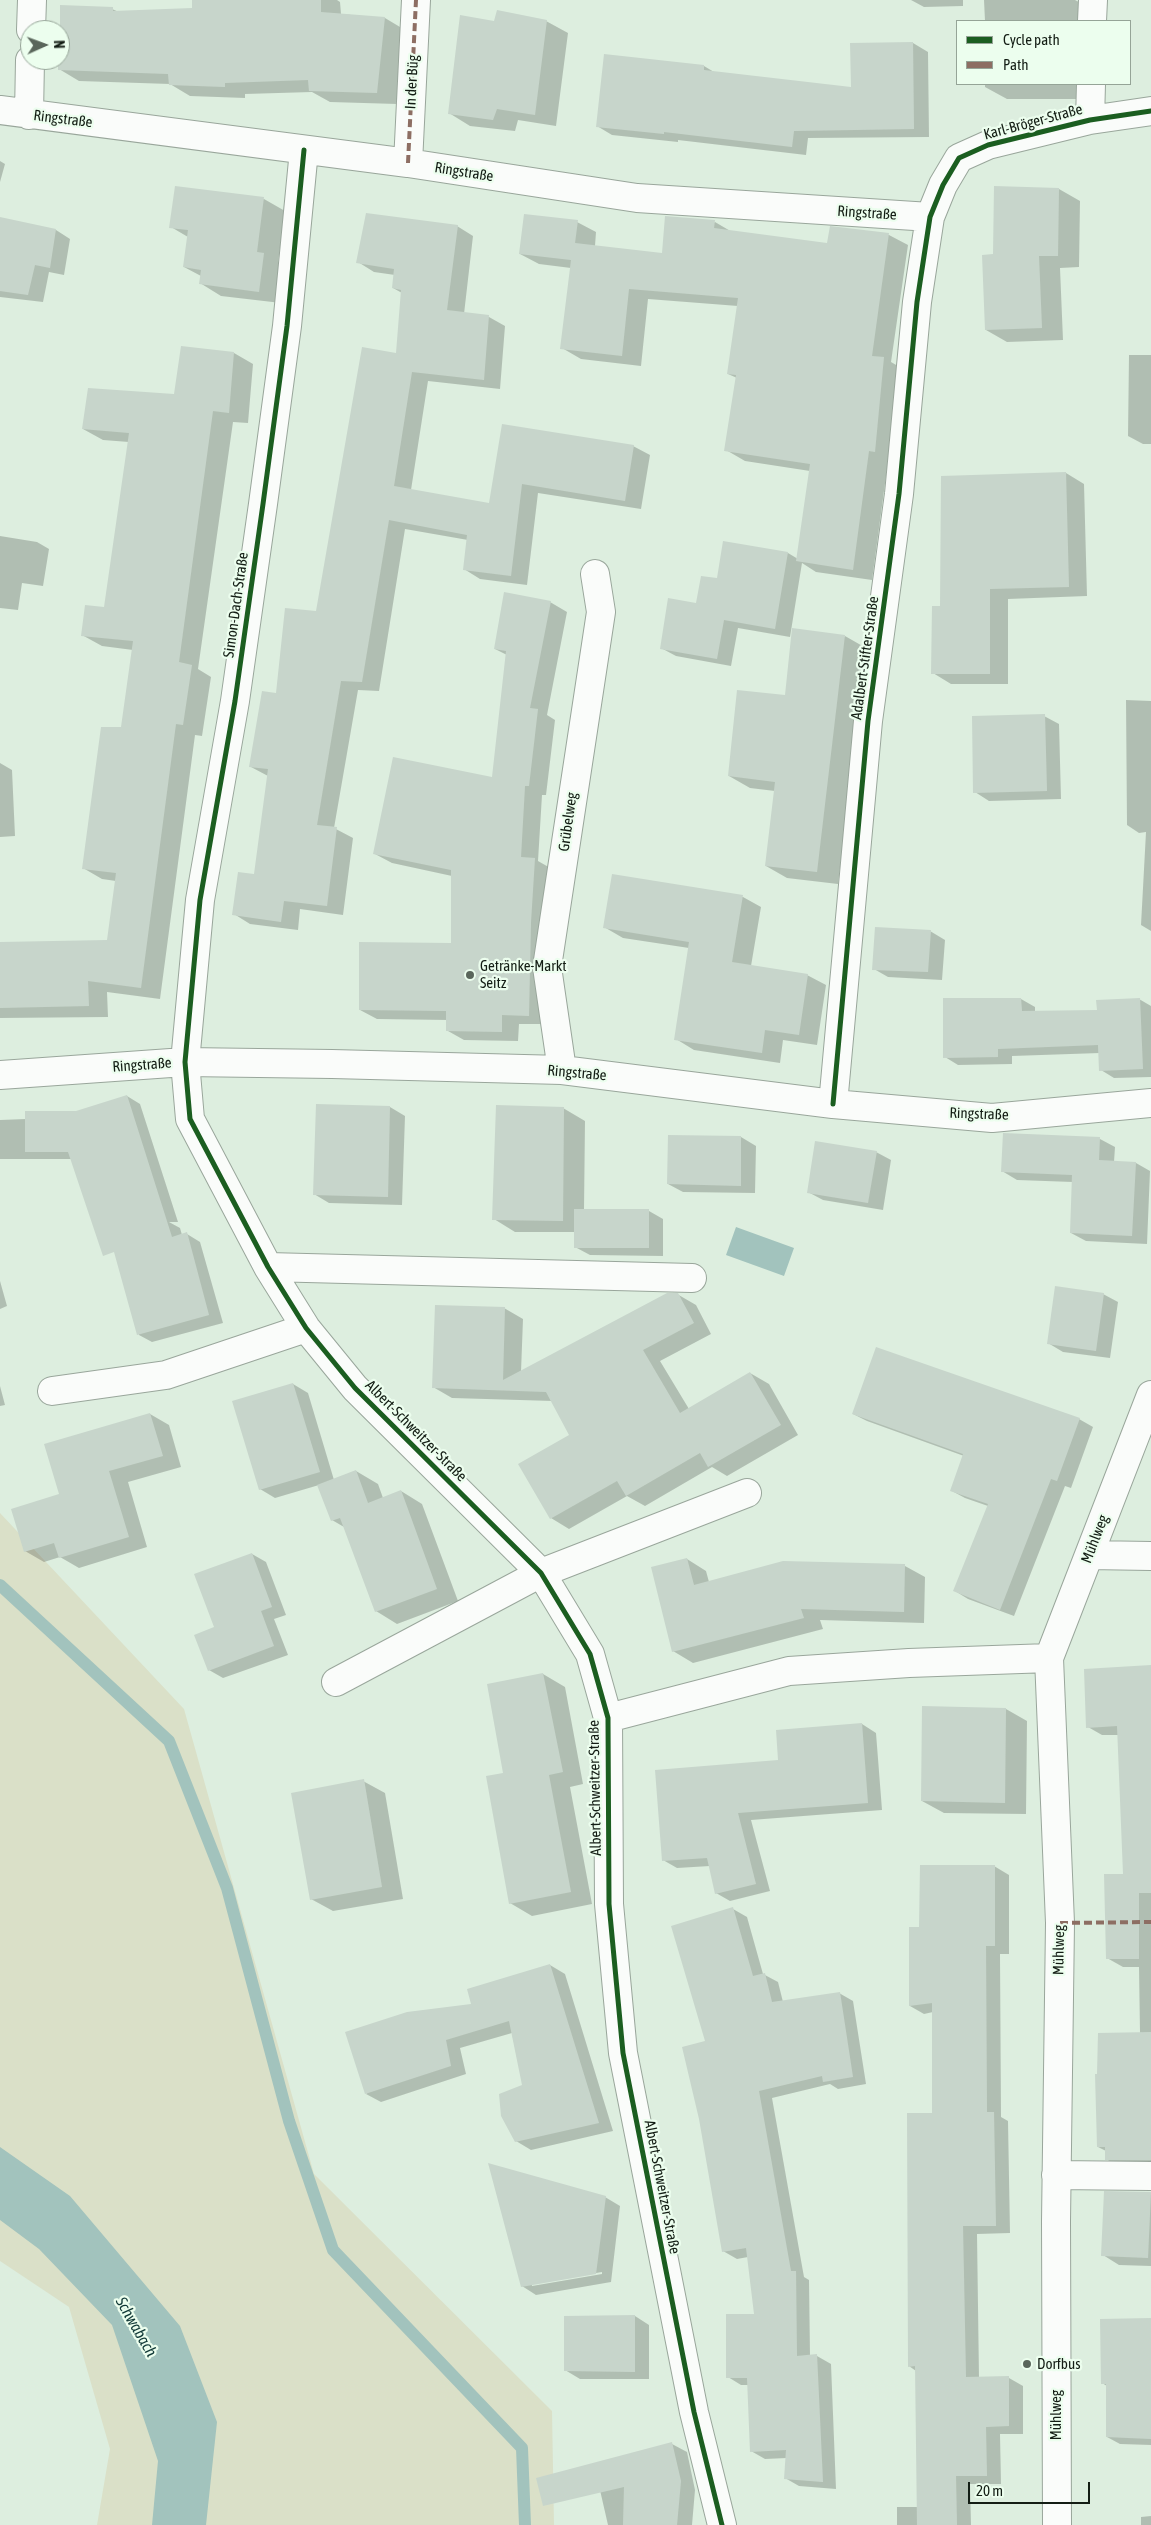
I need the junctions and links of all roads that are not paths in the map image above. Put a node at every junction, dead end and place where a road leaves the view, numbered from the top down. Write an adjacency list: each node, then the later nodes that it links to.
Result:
1 (32, 0): 4 (street)
2 (416, 0): 13 (street, In der Büg)
3 (1093, 0): 5 (street)
4 (31, 20)
5 (1092, 20)
6 (30, 70): 10 (street)
7 (1091, 85): 11 (street, Karl-Bröger-Straße)
8 (0, 110): 10 (street, Ringstraße)
9 (1151, 111): 11 (street, Karl-Bröger-Straße)
10 (29, 114): 12 (street, Ringstraße)
11 (1090, 120): 14 (street, Karl-Bröger-Straße)
12 (304, 150): 13 (street, Ringstraße); 16 (street, Simon-Dach-Straße)
13 (408, 163): 14 (street, Ringstraße)
14 (930, 217): 20 (street, Adalbert-Stifter-Straße)
15 (595, 574): 17 (street, Grübelweg)
16 (185, 1062): 17 (street, Ringstraße); 18 (street, Ringstraße); 21 (street, Albert-Schweitzer-Straße)
17 (562, 1070): 20 (street, Ringstraße)
18 (0, 1075)
19 (1151, 1103): 20 (street, Ringstraße)
20 (834, 1104)
21 (268, 1267): 22 (street); 23 (street, Albert-Schweitzer-Straße)
22 (692, 1278)
23 (306, 1328): 24 (street); 29 (street, Albert-Schweitzer-Straße)
24 (52, 1391)
25 (1151, 1395): 27 (street, Mühlweg)
26 (747, 1492): 29 (street)
27 (1089, 1555): 28 (street); 30 (street, Mühlweg)
28 (1151, 1556)
29 (541, 1573): 31 (street); 32 (street, Albert-Schweitzer-Straße)
30 (1049, 1658): 32 (street, Albert-Schweitzer-Straße); 33 (street, Mühlweg)
31 (336, 1682)
32 (608, 1718): 35 (street, Albert-Schweitzer-Straße)
33 (1056, 2175): 34 (street); 36 (street, Mühlweg)
34 (1151, 2176)
35 (722, 2525)
36 (1057, 2525)

